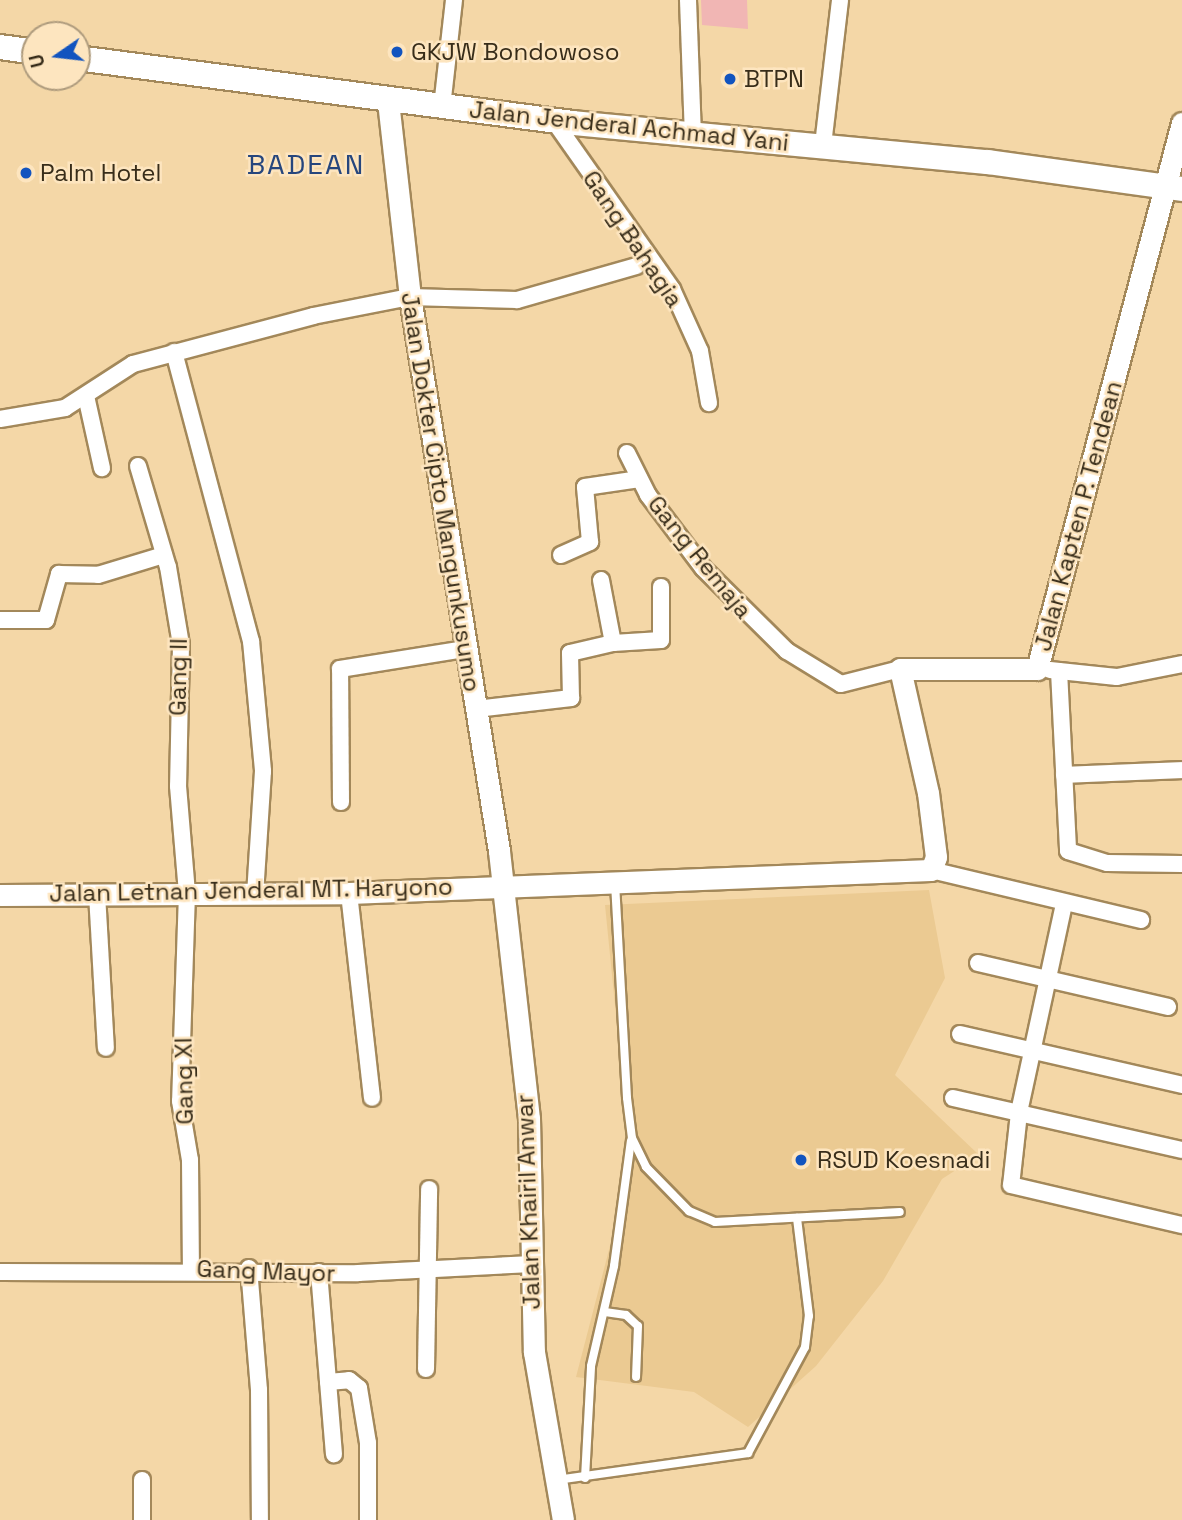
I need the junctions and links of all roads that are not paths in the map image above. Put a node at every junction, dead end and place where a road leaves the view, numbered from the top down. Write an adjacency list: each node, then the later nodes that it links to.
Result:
1 (454, 0): 8 (street)
2 (688, 0): 11 (street)
3 (840, 0): 12 (street)
4 (0, 47): 5 (main road)
5 (21, 50)
6 (91, 60): 7 (main road, Jalan Jenderal Achmad Yani)
7 (387, 101): 8 (main road, Jalan Jenderal Achmad Yani); 15 (street, Jalan Dokter Cipto Mangunkusumo)
8 (442, 107): 9 (main road, Jalan Jenderal Achmad Yani)
9 (564, 122): 11 (main road, Jalan Jenderal Achmad Yani); 18 (street, Gang Bahagia)
10 (1182, 123): 13 (street, Jalan Kapten P. Tendean)
11 (693, 136): 12 (main road, Jalan Jenderal Achmad Yani)
12 (823, 145): 13 (main road, Jalan Jenderal Achmad Yani)
13 (1173, 187): 33 (street, Jalan Kapten P. Tendean)
14 (636, 266): 15 (street)
15 (410, 297): 16 (street); 30 (street, Jalan Dokter Cipto Mangunkusumo)
16 (174, 352): 17 (street); 46 (street)
17 (86, 396): 19 (street); 22 (street)
18 (709, 402)
19 (0, 419)
20 (627, 453): 23 (street, Gang Remaja)
21 (138, 466): 24 (street, Gang II)
22 (102, 468)
23 (639, 479): 25 (street); 32 (street, Gang Remaja)
24 (164, 555): 28 (street); 43 (street, Gang II)
25 (561, 555)
26 (601, 580): 29 (street)
27 (661, 587): 29 (street)
28 (0, 620)
29 (613, 643): 35 (street)
30 (465, 649): 35 (street, Jalan Dokter Cipto Mangunkusumo); 38 (street)
31 (1182, 664): 34 (street)
32 (900, 669): 33 (street, Jalan Kapten P. Tendean); 40 (street)
33 (1037, 669): 34 (street)
34 (1059, 671): 37 (street)
35 (476, 709): 42 (street, Jalan Dokter Cipto Mangunkusumo)
36 (1182, 770): 37 (street)
37 (1064, 775): 39 (street)
38 (341, 802)
39 (1182, 864)
40 (937, 872): 41 (street); 48 (street)
41 (615, 880): 42 (street); 60 (lane)
42 (502, 882): 44 (street, Jalan Letnan Jenderal MT. Haryono); 66 (street, Jalan Khairil Anwar)
43 (187, 893): 45 (street, Jalan Letnan Jenderal MT. Haryono); 46 (street, Jalan Letnan Jenderal MT. Haryono); 69 (street, Gang XI)
44 (349, 893): 46 (street, Jalan Letnan Jenderal MT. Haryono); 57 (street)
45 (97, 894): 47 (street, Jalan Letnan Jenderal MT. Haryono); 54 (street)
46 (255, 894)
47 (0, 895)
48 (1064, 904): 49 (street); 51 (street)
49 (1141, 920)
50 (978, 962): 51 (street)
51 (1048, 978): 52 (street); 55 (street)
52 (1168, 1007)
53 (960, 1034): 55 (street)
54 (106, 1048)
55 (1032, 1050): 56 (street); 59 (street)
56 (1182, 1085)
57 (372, 1098)
58 (953, 1098): 59 (street)
59 (1019, 1113): 61 (street); 65 (street)
60 (632, 1138): 64 (lane); 72 (lane)
61 (1182, 1150)
62 (429, 1189): 67 (street)
63 (900, 1212): 64 (lane)
64 (797, 1218): 77 (lane)
65 (1182, 1225)
66 (532, 1264): 67 (street, Gang Mayor); 79 (street, Jalan Khairil Anwar)
67 (431, 1267): 71 (street, Gang Mayor); 73 (street)
68 (249, 1268): 69 (street, Gang Mayor); 71 (street, Gang Mayor); 81 (street)
69 (191, 1269): 70 (street, Gang Mayor)
70 (0, 1272)
71 (319, 1272): 75 (street)
72 (605, 1312): 74 (lane); 77 (lane)
73 (426, 1370)
74 (636, 1377)
75 (328, 1382): 76 (street); 82 (street)
76 (334, 1454)
77 (585, 1478): 79 (lane)
78 (142, 1480): 80 (street)
79 (554, 1480): 83 (street, Jalan Khairil Anwar)
80 (142, 1520)
81 (260, 1520)
82 (368, 1520)
83 (563, 1520)

